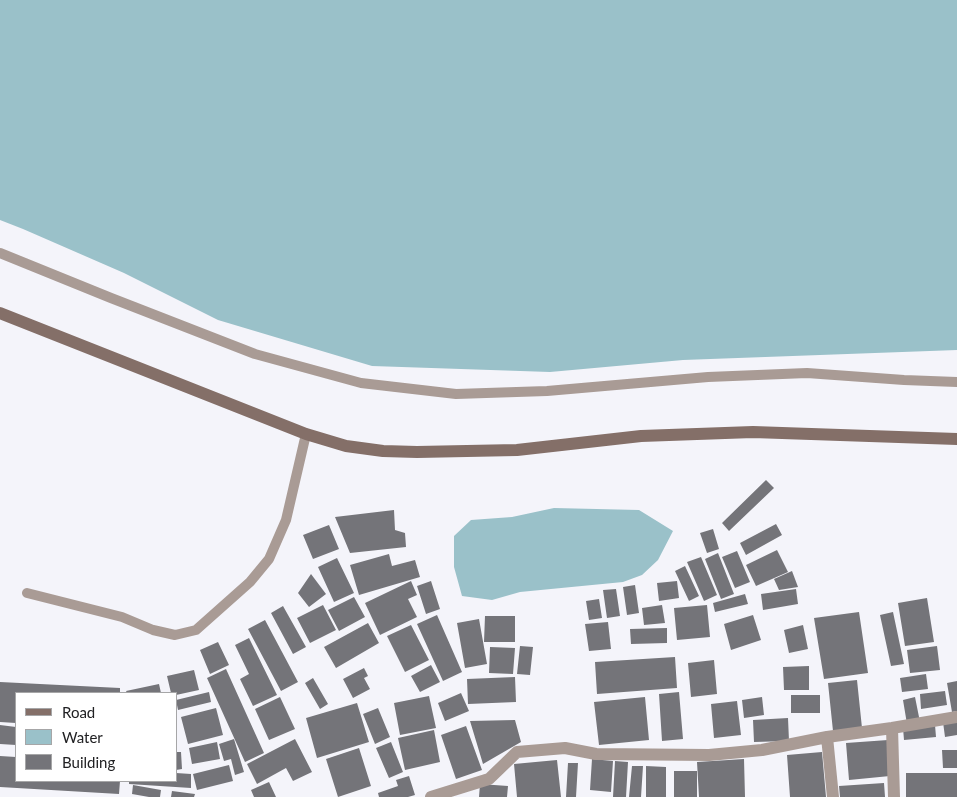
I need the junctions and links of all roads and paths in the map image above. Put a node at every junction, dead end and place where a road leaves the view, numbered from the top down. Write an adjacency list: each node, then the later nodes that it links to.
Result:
1 (0, 253): 3 (lane)
2 (0, 313): 4 (main road)
3 (957, 382)
4 (306, 434): 5 (main road); 6 (lane)
5 (957, 439)
6 (27, 594)
7 (957, 717): 8 (street)
8 (892, 728): 9 (street); 12 (street)
9 (827, 737): 10 (street); 11 (street)
10 (431, 797)
11 (833, 797)
12 (894, 797)

